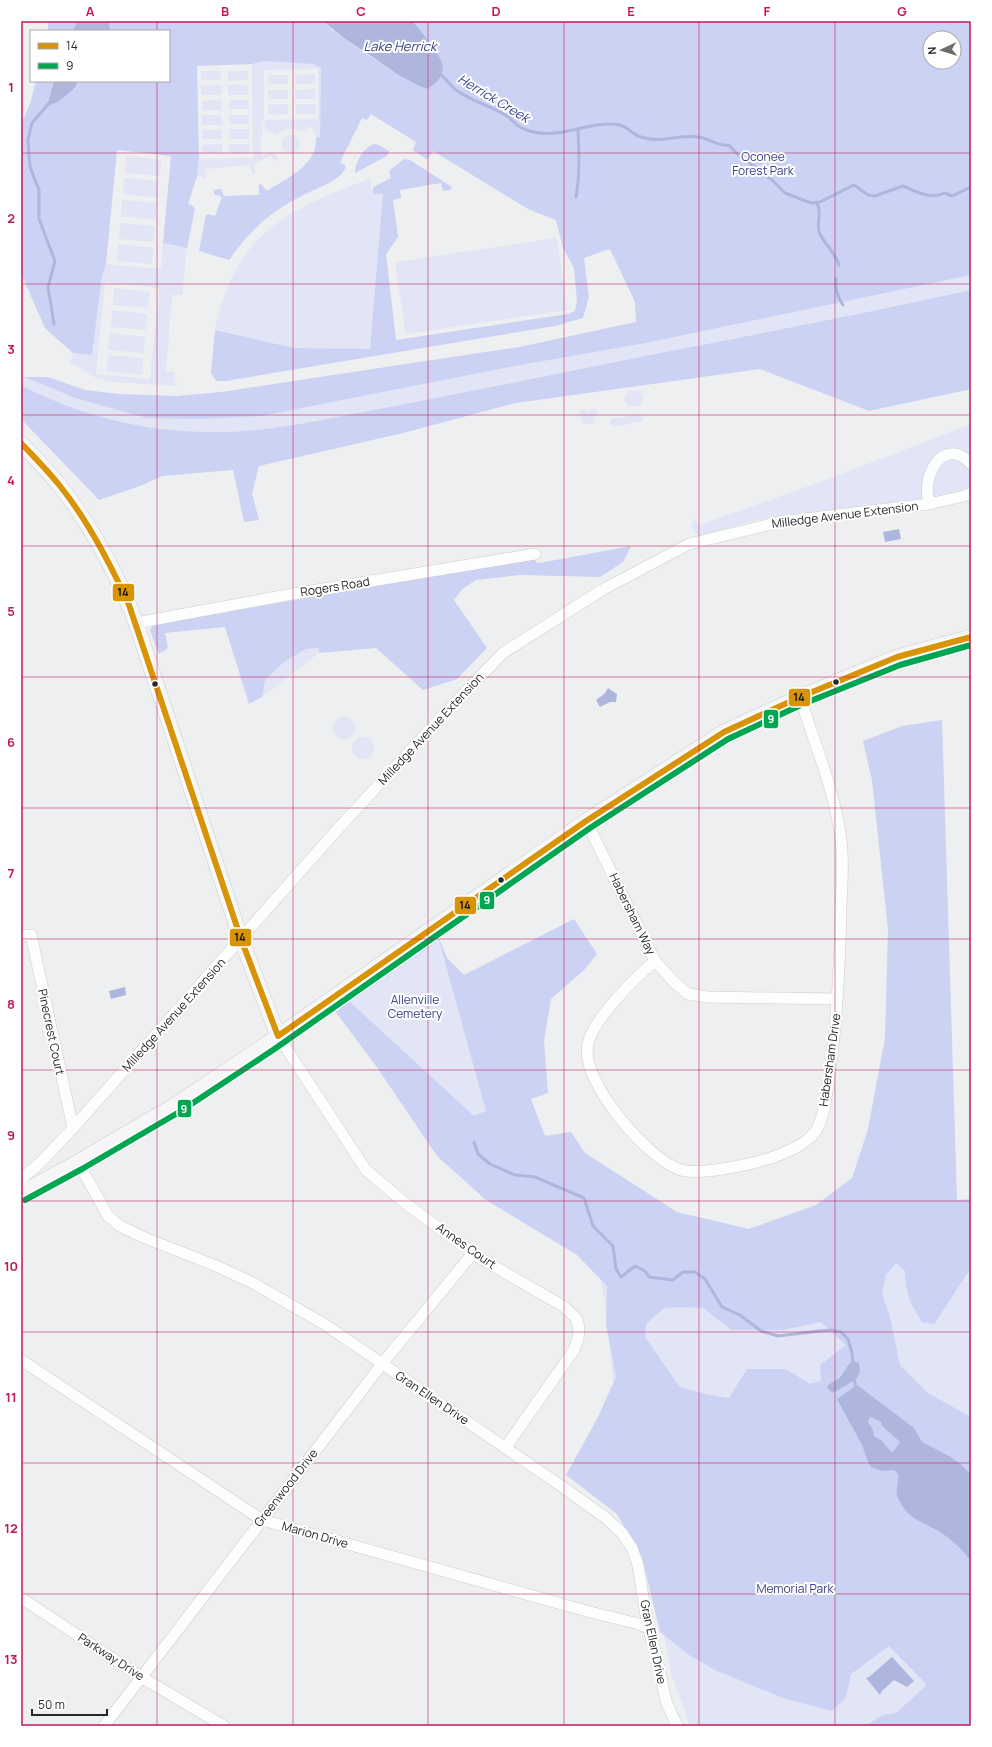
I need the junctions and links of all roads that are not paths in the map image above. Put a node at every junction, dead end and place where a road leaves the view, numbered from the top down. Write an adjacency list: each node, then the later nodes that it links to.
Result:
1 (21, 443): 6 (main road)
2 (971, 464): 4 (street)
3 (971, 493): 4 (street, Milledge Avenue Extension)
4 (929, 504): 11 (street, Milledge Avenue Extension)
5 (535, 554): 6 (street, Rogers Road)
6 (136, 623): 11 (main road)
7 (971, 637): 8 (main road)
8 (800, 697): 9 (main road); 13 (street, Habersham Drive)
9 (586, 821): 12 (street, Habersham Way); 14 (main road)
10 (26, 936): 15 (street, Pinecrest Court)
11 (241, 939): 14 (main road); 15 (street, Milledge Avenue Extension)
12 (655, 961): 13 (street, Habersham Way); 13 (street, Habersham Drive)
13 (837, 998)
14 (278, 1036): 16 (main road); 19 (street, Annes Court)
15 (73, 1128): 17 (street, Milledge Avenue Extension)
16 (78, 1162): 18 (main road); 21 (street, Gran Ellen Drive)
17 (21, 1179)
18 (21, 1193)
19 (473, 1253): 21 (street, Greenwood Drive); 22 (street, Annes Court)
20 (21, 1360): 23 (street, Marion Drive)
21 (382, 1364): 22 (street, Gran Ellen Drive); 23 (street, Greenwood Drive)
22 (505, 1448): 25 (street, Gran Ellen Drive)
23 (262, 1520): 25 (street, Marion Drive); 26 (street, Greenwood Drive)
24 (21, 1598): 26 (street, Parkway Drive)
25 (648, 1628): 29 (street, Gran Ellen Drive)
26 (141, 1677): 27 (street, Greenwood Drive); 28 (street, Parkway Drive)
27 (104, 1726)
28 (224, 1726)
29 (677, 1726)

